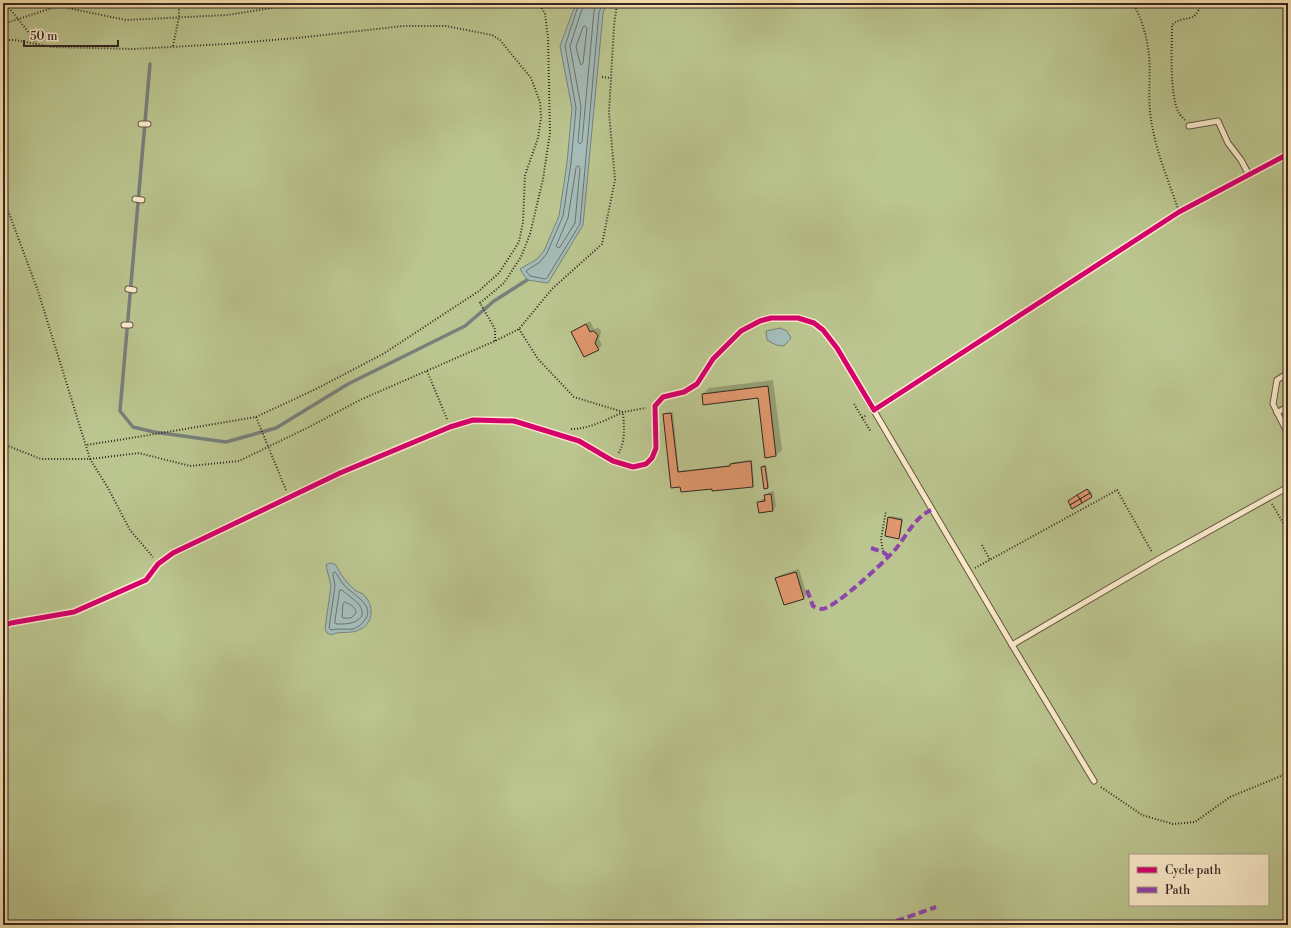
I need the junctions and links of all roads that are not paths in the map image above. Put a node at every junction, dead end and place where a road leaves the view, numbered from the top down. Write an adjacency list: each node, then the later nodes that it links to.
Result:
1 (141, 124): 2 (lane)
2 (148, 124)
3 (1189, 126): 4 (lane)
4 (1249, 175)
5 (135, 199): 6 (lane)
6 (142, 200)
7 (128, 289): 8 (lane)
8 (134, 290)
9 (124, 325): 10 (lane)
10 (130, 325)
11 (1288, 373): 13 (lane)
12 (1288, 406): 13 (lane)
13 (1277, 412): 14 (lane)
14 (1288, 434)
15 (1288, 487): 17 (lane)
16 (3, 626): 17 (lane)
17 (1012, 645): 18 (lane)
18 (1094, 781)

